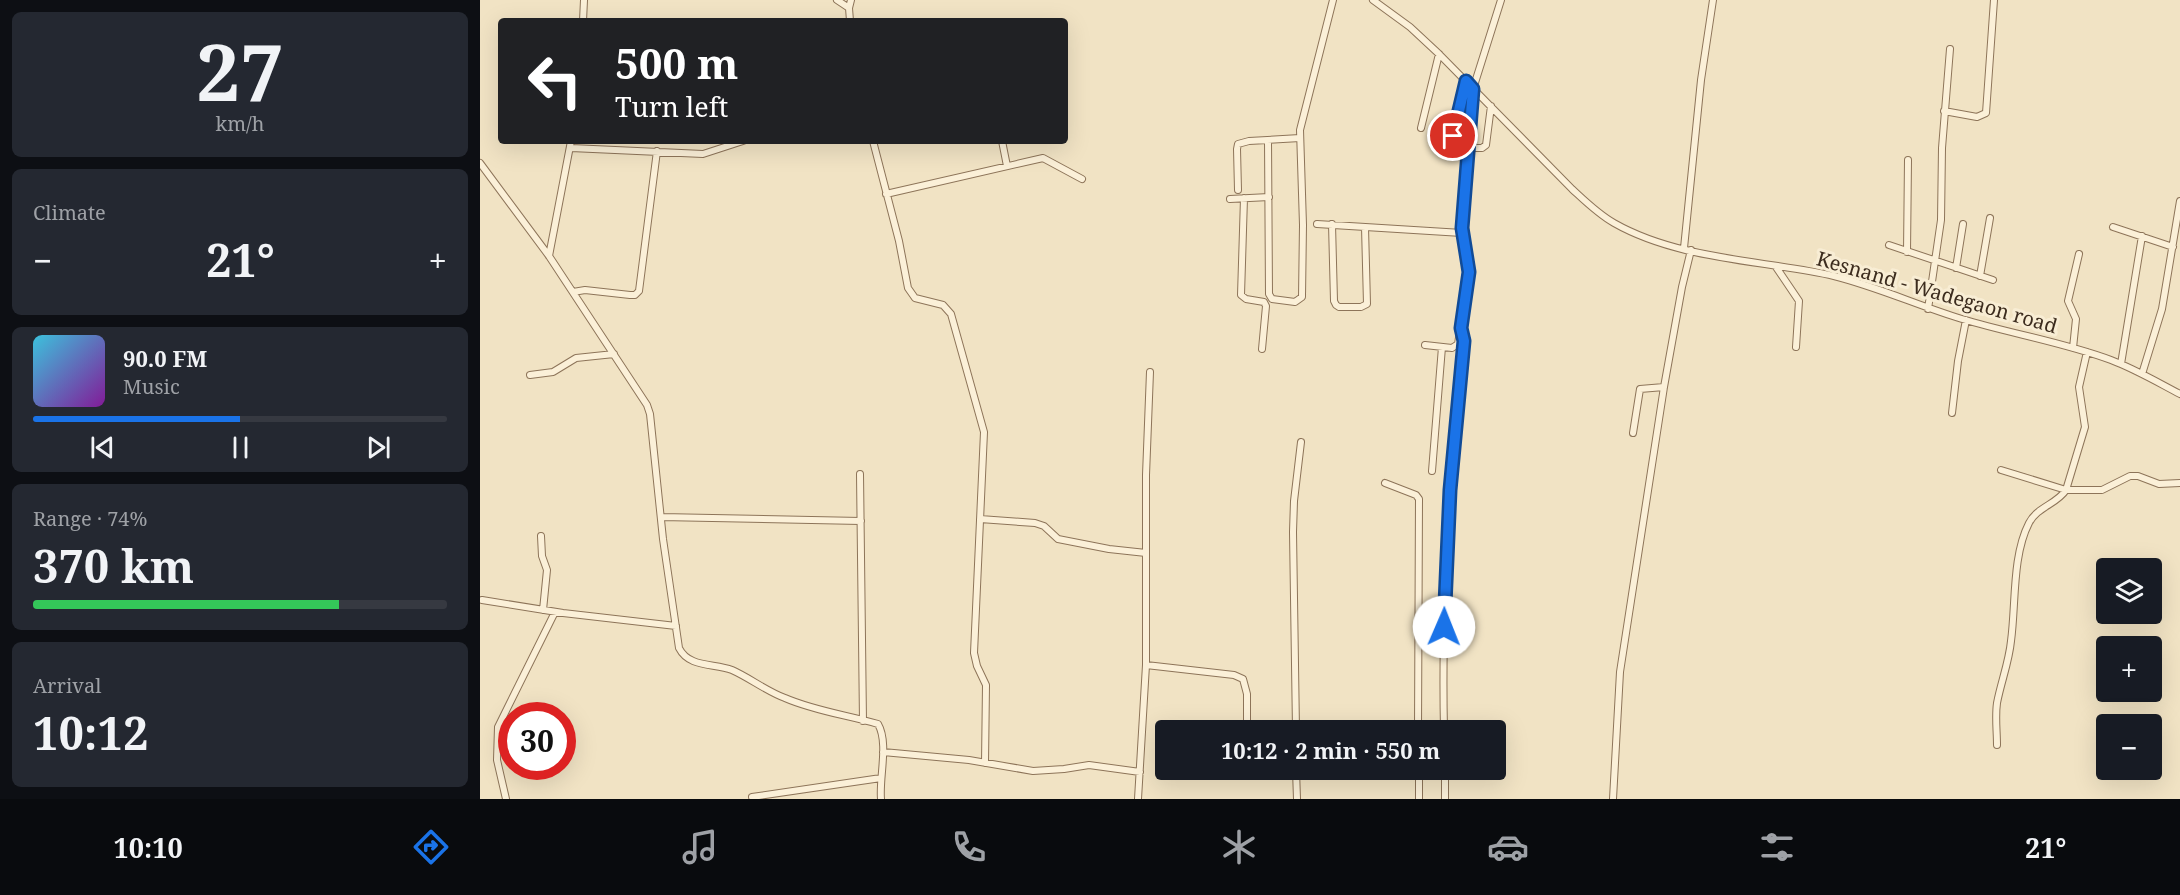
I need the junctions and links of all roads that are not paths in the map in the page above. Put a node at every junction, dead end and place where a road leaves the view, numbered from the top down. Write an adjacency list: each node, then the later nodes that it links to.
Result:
1 (584, 0): 10 (street)
2 (837, 0): 9 (street)
3 (851, 0): 9 (street)
4 (1333, 0): 20 (street)
5 (1373, 0): 13 (street, Kesnand - Wadegaon road)
6 (1501, 0): 15 (street)
7 (1713, 0): 48 (street)
8 (1994, 0): 17 (street)
9 (849, 8): 11 (street)
10 (583, 18)
11 (849, 18)
12 (1950, 49): 17 (street)
13 (1439, 54): 14 (street, Kesnand - Wadegaon road); 18 (street)
14 (1466, 81): 15 (street, Kesnand - Wadegaon road); 19 (street)
15 (1473, 89): 16 (street, Kesnand - Wadegaon road); 26 (street)
16 (1491, 106): 26 (street); 48 (street, Kesnand - Wadegaon road)
17 (1944, 111): 52 (street)
18 (1421, 128)
19 (1453, 136)
20 (1300, 138): 21 (street); 58 (street)
21 (1268, 140): 32 (street); 34 (street)
22 (571, 144): 27 (street); 51 (street)
23 (734, 144): 27 (street)
24 (874, 144): 33 (street)
25 (1003, 144): 30 (street)
26 (1468, 148): 44 (street)
27 (657, 151): 57 (street)
28 (1908, 160): 49 (street)
29 (480, 163): 51 (street)
30 (1007, 166): 31 (street); 33 (street)
31 (1082, 179)
32 (1238, 190)
33 (886, 194): 86 (street)
34 (1269, 197): 35 (street); 58 (street)
35 (1244, 198): 36 (street); 59 (street)
36 (1230, 199)
37 (2180, 202): 47 (street)
38 (1990, 218): 55 (street)
39 (1317, 224): 40 (street)
40 (1332, 224): 42 (street); 42 (street)
41 (1964, 224): 54 (street)
42 (1365, 226): 44 (street)
43 (2113, 227): 45 (street)
44 (1462, 233): 62 (street)
45 (2142, 236): 47 (street); 70 (street)
46 (1889, 245): 49 (street)
47 (2173, 247): 72 (street)
48 (1688, 249): 53 (street, Kesnand - Wadegaon road); 74 (street)
49 (1908, 252): 52 (street)
50 (2079, 254): 66 (street)
51 (549, 256): 57 (street)
52 (1936, 261): 54 (street); 60 (street)
53 (1776, 267): 60 (street, Kesnand - Wadegaon road); 65 (street)
54 (1956, 268): 55 (street)
55 (1980, 276): 56 (street)
56 (1994, 280)
57 (573, 292): 69 (street)
58 (1271, 297): 59 (street)
59 (1265, 304): 67 (street)
60 (1928, 309): 61 (street, Kesnand - Wadegaon road)
61 (1966, 320): 66 (street, Kesnand - Wadegaon road); 76 (street)
62 (1461, 328): 64 (street); 98 (street)
63 (1425, 345): 64 (street)
64 (1442, 347): 80 (street)
65 (1796, 347)
66 (2073, 348): 68 (street, Kesnand - Wadegaon road)
67 (1262, 349)
68 (2087, 352): 70 (street, Kesnand - Wadegaon road); 84 (street)
69 (614, 354): 73 (street); 85 (street)
70 (2121, 364): 72 (street, Kesnand - Wadegaon road)
71 (1150, 372): 89 (street)
72 (2142, 374): 75 (street, Kesnand - Wadegaon road)
73 (530, 375)
74 (1664, 387): 77 (street); 115 (street)
75 (2180, 394)
76 (1952, 413)
77 (1633, 433)
78 (1301, 442): 96 (street)
79 (2001, 470): 84 (street)
80 (1432, 471)
81 (860, 474): 87 (street)
82 (1385, 483): 97 (street)
83 (2180, 483): 84 (street)
84 (2066, 490): 100 (street)
85 (661, 517): 87 (street); 93 (street)
86 (980, 519): 89 (street); 102 (street)
87 (861, 521): 99 (street)
88 (541, 536): 91 (street)
89 (1146, 553): 94 (street)
90 (482, 600): 91 (street)
91 (543, 610): 92 (street)
92 (555, 612): 93 (street); 109 (street)
93 (676, 626): 99 (street)
94 (1146, 665): 95 (street); 103 (street)
95 (1247, 720)
96 (1296, 720)
97 (1418, 720)
98 (1444, 720)
99 (863, 721): 101 (street)
100 (1997, 745)
101 (883, 752): 102 (street); 104 (street)
102 (985, 762): 103 (street)
103 (1140, 772): 111 (street)
104 (881, 778): 108 (street); 110 (street)
105 (1296, 780): 112 (street)
106 (1419, 780): 113 (street)
107 (1445, 780): 114 (street)
108 (752, 796)
109 (506, 799)
110 (881, 799)
111 (1138, 799)
112 (1297, 799)
113 (1419, 799)
114 (1445, 799)
115 (1613, 799)

